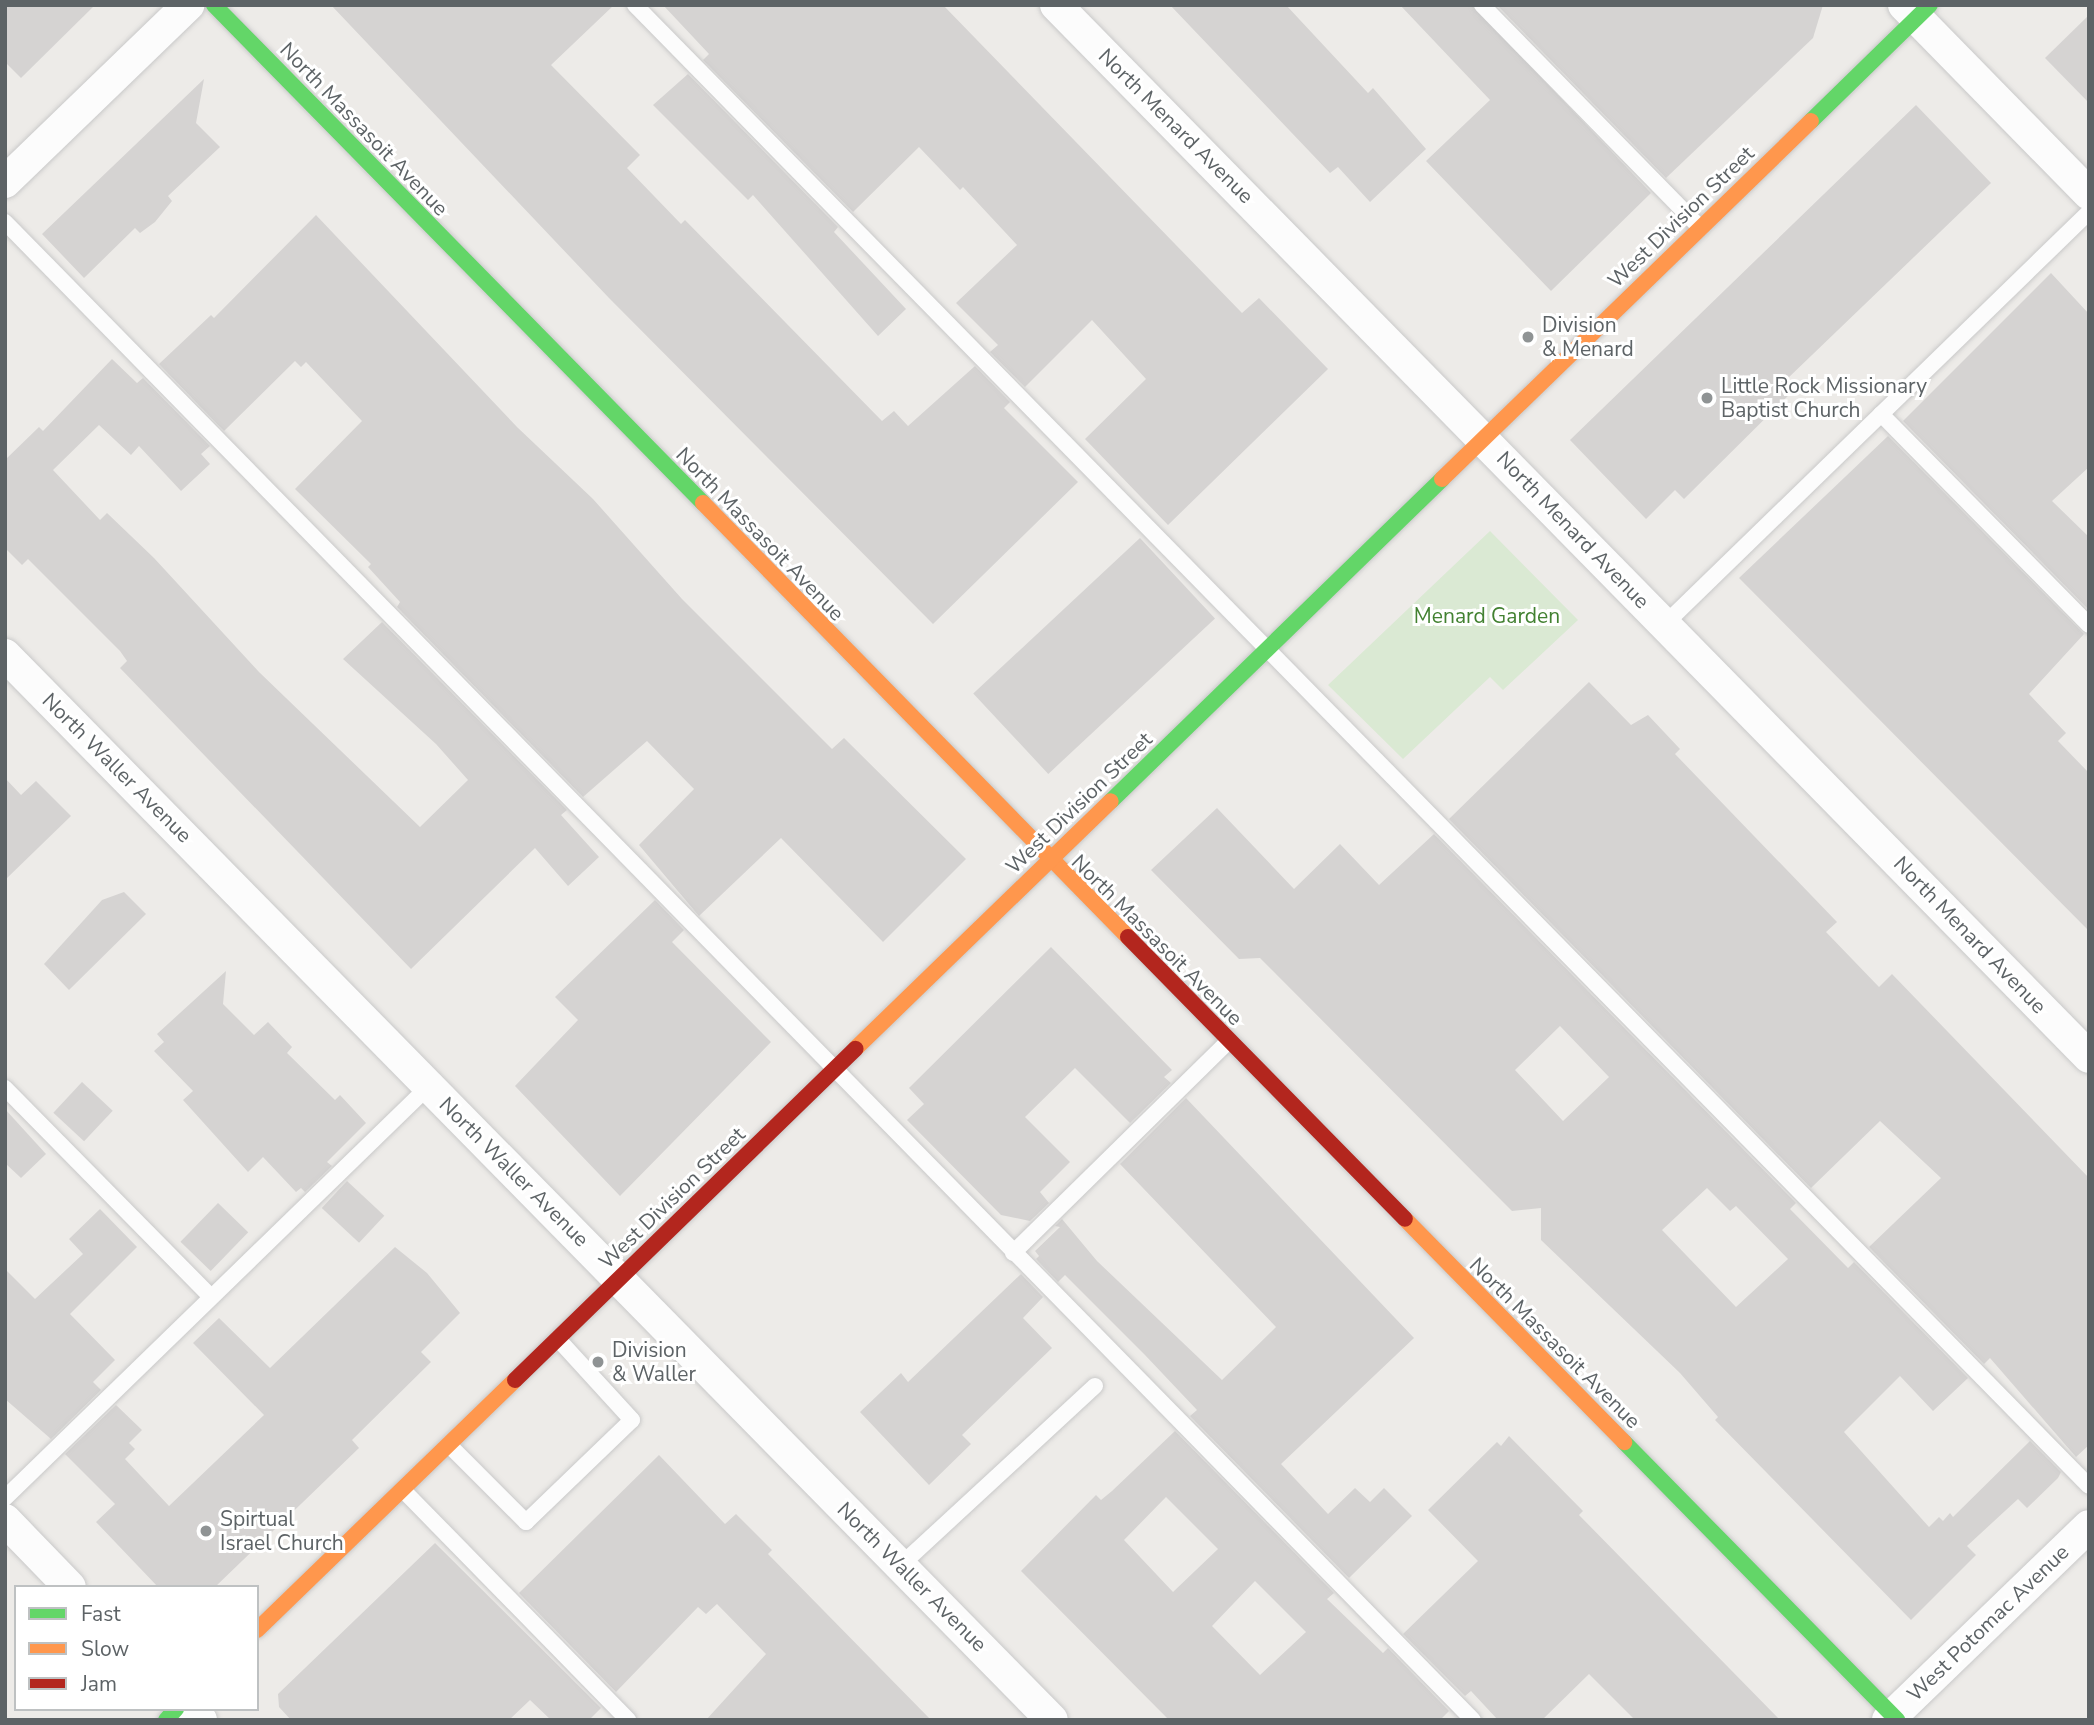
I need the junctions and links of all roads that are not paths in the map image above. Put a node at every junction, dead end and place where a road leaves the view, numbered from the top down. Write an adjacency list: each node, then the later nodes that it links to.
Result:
1 (188, 5): 7 (street)
2 (214, 5): 18 (street, North Massasoit Avenue)
3 (635, 5): 16 (lane)
4 (1056, 5): 13 (street, North Menard Avenue)
5 (1482, 5): 11 (lane)
6 (1917, 9): 8 (street); 11 (street, West Division Street)
7 (5, 182)
8 (2089, 194)
9 (2089, 212): 12 (lane)
10 (5, 222): 21 (lane)
11 (1700, 228): 13 (street, West Division Street)
12 (1881, 414): 14 (lane); 15 (lane)
13 (1483, 439): 14 (street, North Menard Avenue); 16 (street, West Division Street)
14 (1665, 624): 20 (street, North Menard Avenue)
15 (2089, 625)
16 (1269, 647): 18 (street, West Division Street); 30 (lane)
17 (5, 655): 22 (street, North Waller Avenue)
18 (1049, 861): 19 (street, North Massasoit Avenue); 21 (street, West Division Street)
19 (1228, 1042): 24 (lane); 38 (street, North Massasoit Avenue)
20 (2089, 1057)
21 (833, 1071): 24 (lane); 25 (street, West Division Street)
22 (429, 1086): 25 (street, North Waller Avenue); 26 (lane)
23 (5, 1088): 26 (lane)
24 (1013, 1253): 41 (lane)
25 (619, 1279): 27 (street, West Division Street); 35 (street, North Waller Avenue)
26 (211, 1297): 32 (lane)
27 (558, 1339): 29 (street, West Division Street); 29 (lane)
28 (1095, 1386): 35 (lane)
29 (449, 1444): 31 (street, West Division Street)
30 (2089, 1486)
31 (403, 1490): 37 (street, West Division Street); 39 (lane)
32 (5, 1498)
33 (5, 1520): 36 (street)
34 (2089, 1526): 38 (street, West Potomac Avenue)
35 (901, 1565): 40 (street, North Waller Avenue)
36 (68, 1585)
37 (259, 1628)
38 (1893, 1718)
39 (628, 1720)
40 (1052, 1720)
41 (1473, 1720)

